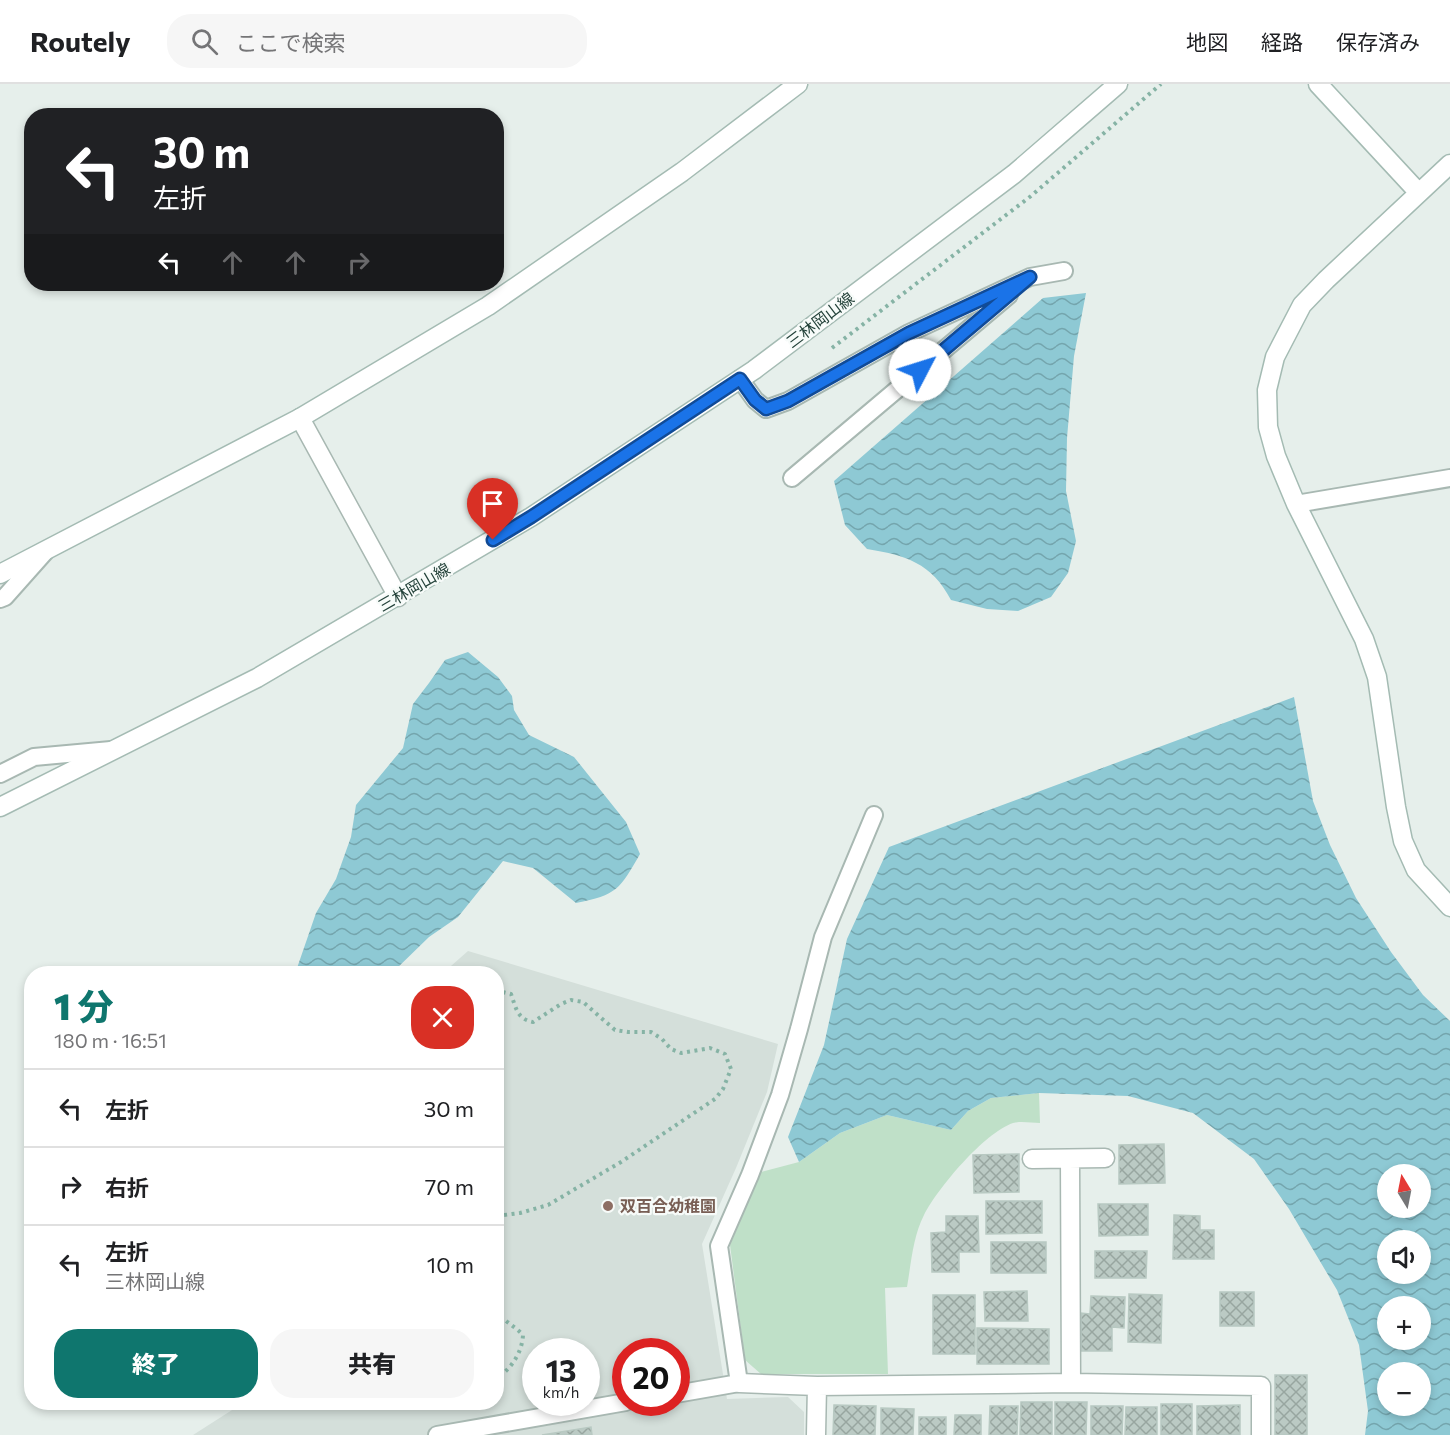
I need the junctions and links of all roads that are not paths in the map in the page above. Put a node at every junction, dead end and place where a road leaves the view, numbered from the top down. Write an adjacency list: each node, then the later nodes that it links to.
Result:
1 (798, 84): 9 (main road)
2 (1118, 84): 8 (main road, 三林岡山線)
3 (1318, 84): 5 (main road)
4 (1450, 164): 5 (main road)
5 (1419, 193): 12 (main road)
6 (1064, 271): 7 (lane)
7 (1030, 277): 8 (lane); 10 (lane)
8 (740, 379): 15 (main road, 三林岡山線)
9 (300, 418): 13 (main road); 15 (main road)
10 (792, 478)
11 (1450, 478): 12 (lane)
12 (1296, 504): 21 (main road)
13 (46, 551): 14 (main road); 16 (lane)
14 (0, 574)
15 (398, 597): 17 (main road, 三林岡山線)
16 (0, 599)
17 (118, 749): 18 (lane); 19 (main road, 三林岡山線)
18 (0, 774)
19 (0, 807)
20 (874, 815): 25 (lane)
21 (1450, 907)
22 (1105, 1158): 24 (main road)
23 (1032, 1159): 24 (main road)
24 (1070, 1159): 26 (main road)
25 (739, 1383): 27 (main road); 28 (lane)
26 (1071, 1383): 27 (main road); 32 (main road)
27 (817, 1386): 31 (main road)
28 (690, 1392)
29 (612, 1404): 30 (lane)
30 (437, 1435)
31 (816, 1435)
32 (1261, 1435)

